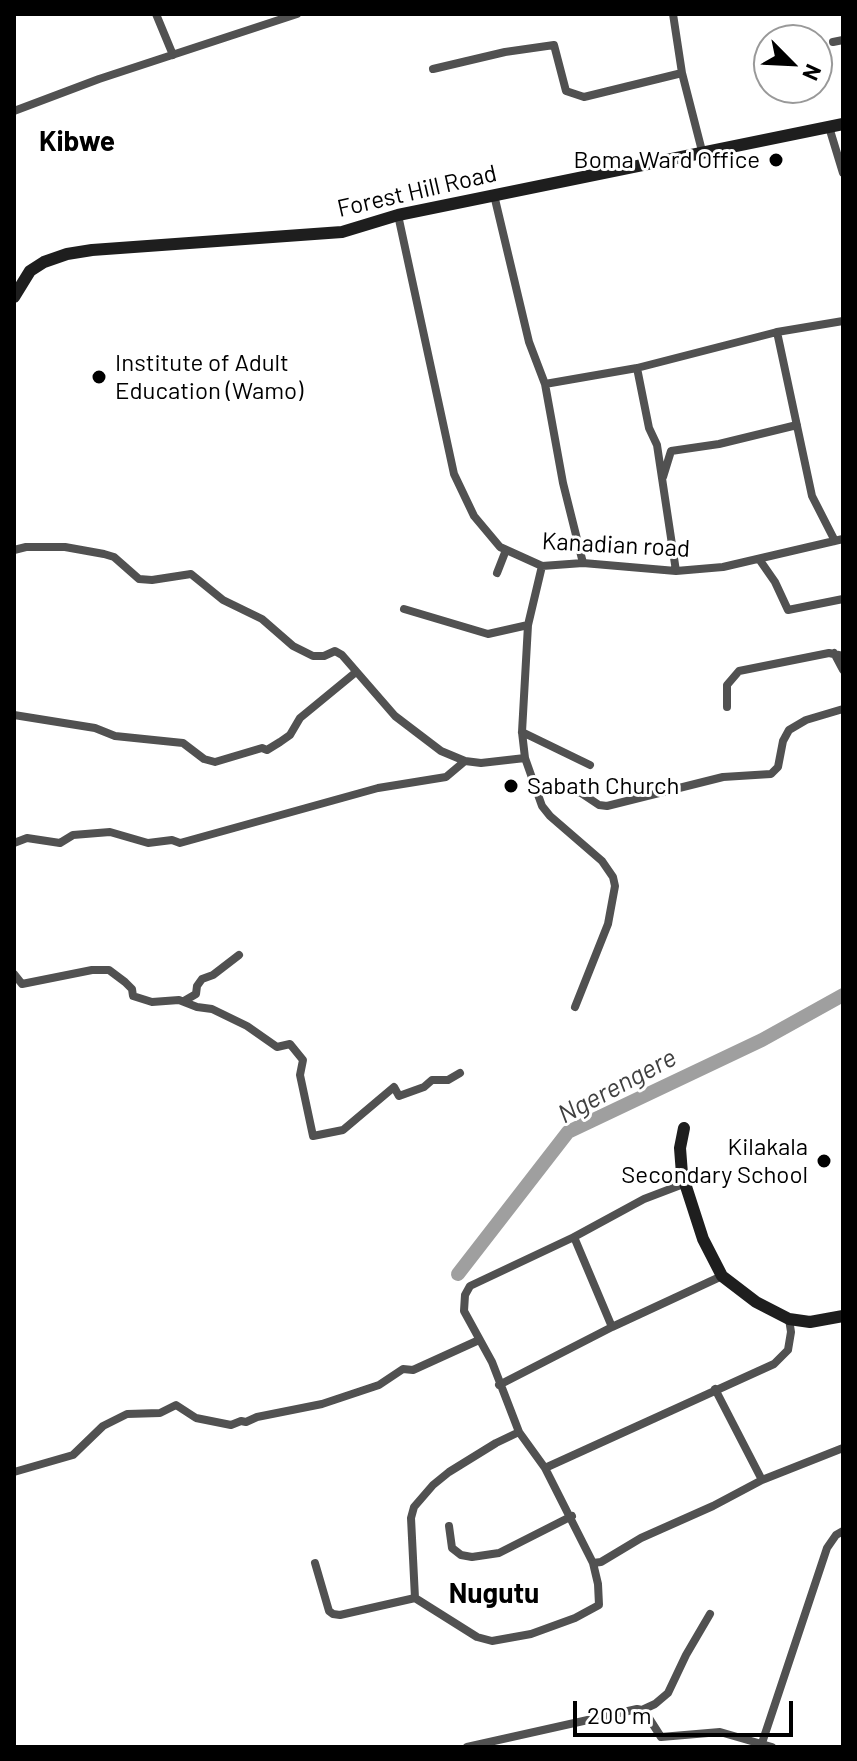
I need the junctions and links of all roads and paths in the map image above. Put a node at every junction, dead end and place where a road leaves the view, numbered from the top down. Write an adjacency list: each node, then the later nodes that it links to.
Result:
1 (156, 14): 6 (street)
2 (297, 14): 6 (street)
3 (673, 14): 8 (street)
4 (843, 40): 5 (street)
5 (833, 42)
6 (173, 55): 9 (street)
7 (433, 69): 8 (street)
8 (682, 73): 12 (street)
9 (14, 111)
10 (843, 124): 11 (street, Forest Hill Road)
11 (829, 127): 12 (street, Forest Hill Road); 13 (street)
12 (702, 151): 14 (street, Forest Hill Road)
13 (843, 173)
14 (494, 195): 15 (street, Forest Hill Road); 20 (street)
15 (398, 215): 16 (street, Forest Hill Road); 27 (street, Kanadian road)
16 (14, 297)
17 (843, 321): 18 (street)
18 (777, 332): 19 (street); 21 (street)
19 (637, 368): 20 (street); 22 (street)
20 (545, 384): 29 (street)
21 (797, 425): 23 (street); 25 (street)
22 (657, 445): 23 (street); 24 (street)
23 (671, 451): 24 (street)
24 (662, 482): 31 (street)
25 (839, 540): 28 (street, Kanadian road)
26 (14, 550): 38 (street)
27 (506, 550): 30 (street, Kanadian road); 32 (street)
28 (759, 559): 31 (street, Kanadian road); 33 (street)
29 (583, 563): 30 (street, Kanadian road); 31 (street, Kanadian road)
30 (542, 566): 35 (street)
31 (676, 571)
32 (497, 573)
33 (843, 599)
34 (404, 609): 35 (street)
35 (528, 625): 42 (street)
36 (839, 655): 37 (street); 39 (street)
37 (843, 670)
38 (356, 672): 41 (street); 44 (street)
39 (727, 707)
40 (843, 709): 46 (street)
41 (14, 715)
42 (522, 732): 43 (street); 45 (street)
43 (525, 758): 44 (street); 46 (street)
44 (465, 761): 47 (street)
45 (590, 765)
46 (538, 793): 51 (street)
47 (14, 843)
48 (239, 955): 50 (street)
49 (14, 974): 50 (street)
50 (184, 1001): 52 (street)
51 (575, 1007)
52 (460, 1073)
53 (684, 1128): 54 (street)
54 (686, 1183): 55 (street); 56 (street)
55 (574, 1237): 59 (street); 60 (street)
56 (722, 1276): 58 (street); 59 (street)
57 (843, 1316): 58 (street)
58 (789, 1319): 62 (street)
59 (612, 1327): 61 (street)
60 (479, 1340): 61 (street); 66 (street)
61 (499, 1385): 63 (street)
62 (715, 1389): 65 (street); 67 (street)
63 (519, 1432): 65 (street); 73 (street)
64 (843, 1448): 67 (street)
65 (545, 1468): 68 (street)
66 (14, 1472)
67 (762, 1480): 72 (street)
68 (572, 1516): 69 (street); 72 (street)
69 (449, 1526)
70 (843, 1531): 78 (street)
71 (315, 1563): 73 (street)
72 (593, 1563): 73 (street)
73 (415, 1598)
74 (710, 1614): 75 (street)
75 (642, 1710): 76 (street); 77 (street)
76 (658, 1734): 78 (street); 81 (street)
77 (516, 1735): 79 (street); 80 (street)
78 (762, 1743): 82 (street)
79 (467, 1747)
80 (520, 1747)
81 (660, 1747)
82 (772, 1747)

